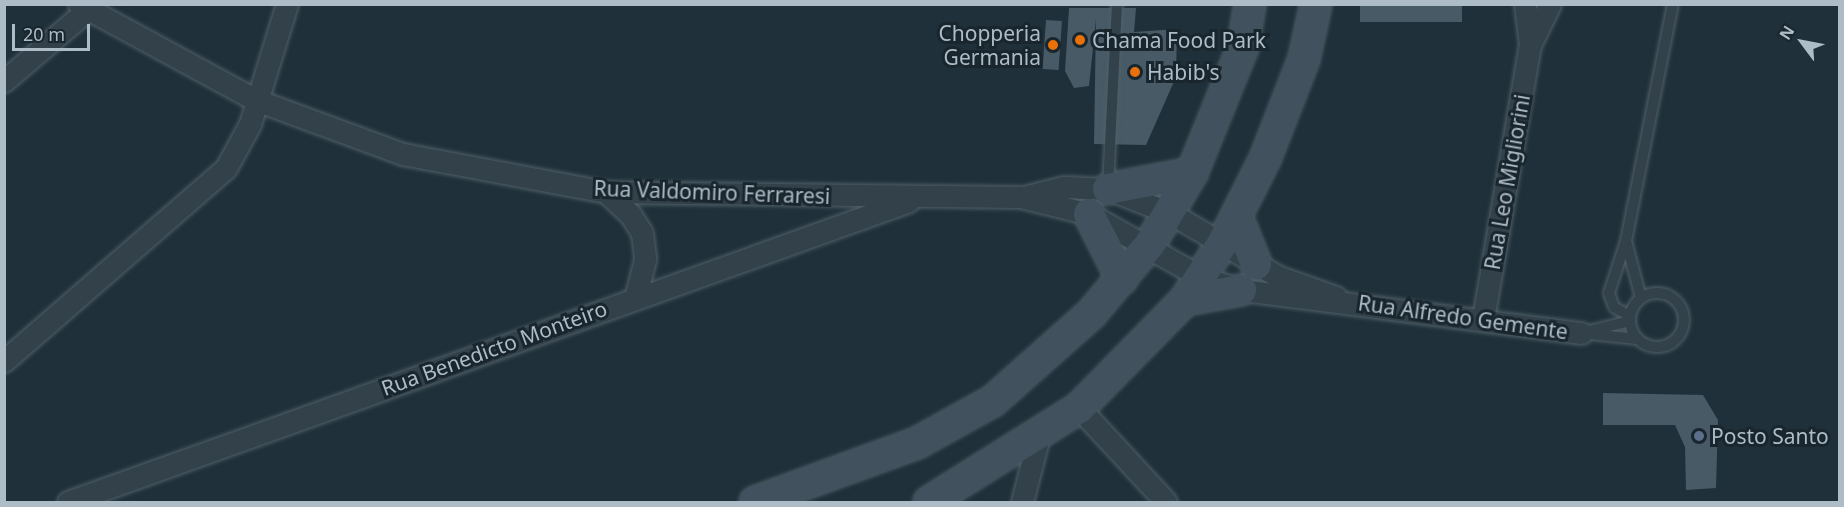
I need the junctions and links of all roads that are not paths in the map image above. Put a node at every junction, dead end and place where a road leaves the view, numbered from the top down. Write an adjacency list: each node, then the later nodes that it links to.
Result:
1 (287, 4): 11 (street)
2 (1117, 4): 13 (lane)
3 (1250, 4): 12 (street)
4 (1316, 4): 19 (street)
5 (1525, 4): 9 (street, Rua Leo Migliorini)
6 (1550, 4): 9 (street, Rua Leo Migliorini)
7 (1673, 4): 20 (lane)
8 (83, 8): 10 (street); 11 (street, Rua Valdomiro Ferraresi)
9 (1530, 45): 30 (street, Rua Leo Migliorini)
10 (4, 81)
11 (256, 100): 14 (street, Rua Valdomiro Ferraresi); 34 (street)
12 (1192, 173): 13 (street); 17 (street)
13 (1108, 189): 16 (street, Rua Valdomiro Ferraresi); 17 (street, Rua Valdomiro Ferraresi)
14 (606, 192): 15 (street, Rua Valdomiro Ferraresi); 27 (street)
15 (922, 196): 16 (street, Rua Valdomiro Ferraresi); 27 (street, Rua Benedicto Monteiro)
16 (1022, 197): 18 (street, Rua Valdomiro Ferraresi)
17 (1170, 213): 21 (street); 22 (street, Rua Valdomiro Ferraresi)
18 (1089, 214): 21 (street, Rua Valdomiro Ferraresi); 24 (street)
19 (1237, 217): 22 (street); 23 (street)
20 (1626, 241): 28 (lane); 31 (lane)
21 (1150, 244): 24 (street); 25 (street, Rua Valdomiro Ferraresi)
22 (1222, 244): 23 (street, Rua Alfredo Gemente); 25 (street)
23 (1256, 264): 29 (street, Rua Alfredo Gemente)
24 (1122, 279): 39 (street)
25 (1193, 288): 26 (street); 35 (street)
26 (1240, 290): 29 (street, Rua Alfredo Gemente)
27 (636, 296): 38 (street, Rua Benedicto Monteiro)
28 (1641, 298): 31 (lane); 33 (lane)
29 (1344, 300): 30 (street, Rua Alfredo Gemente)
30 (1483, 319): 32 (street, Rua Alfredo Gemente)
31 (1630, 319): 32 (lane); 33 (lane)
32 (1581, 333): 33 (lane)
33 (1638, 339)
34 (4, 360)
35 (1079, 408): 36 (street); 41 (street)
36 (1039, 436): 37 (street); 40 (street)
37 (946, 500)
38 (68, 502)
39 (755, 502)
40 (1022, 502)
41 (1166, 502)

